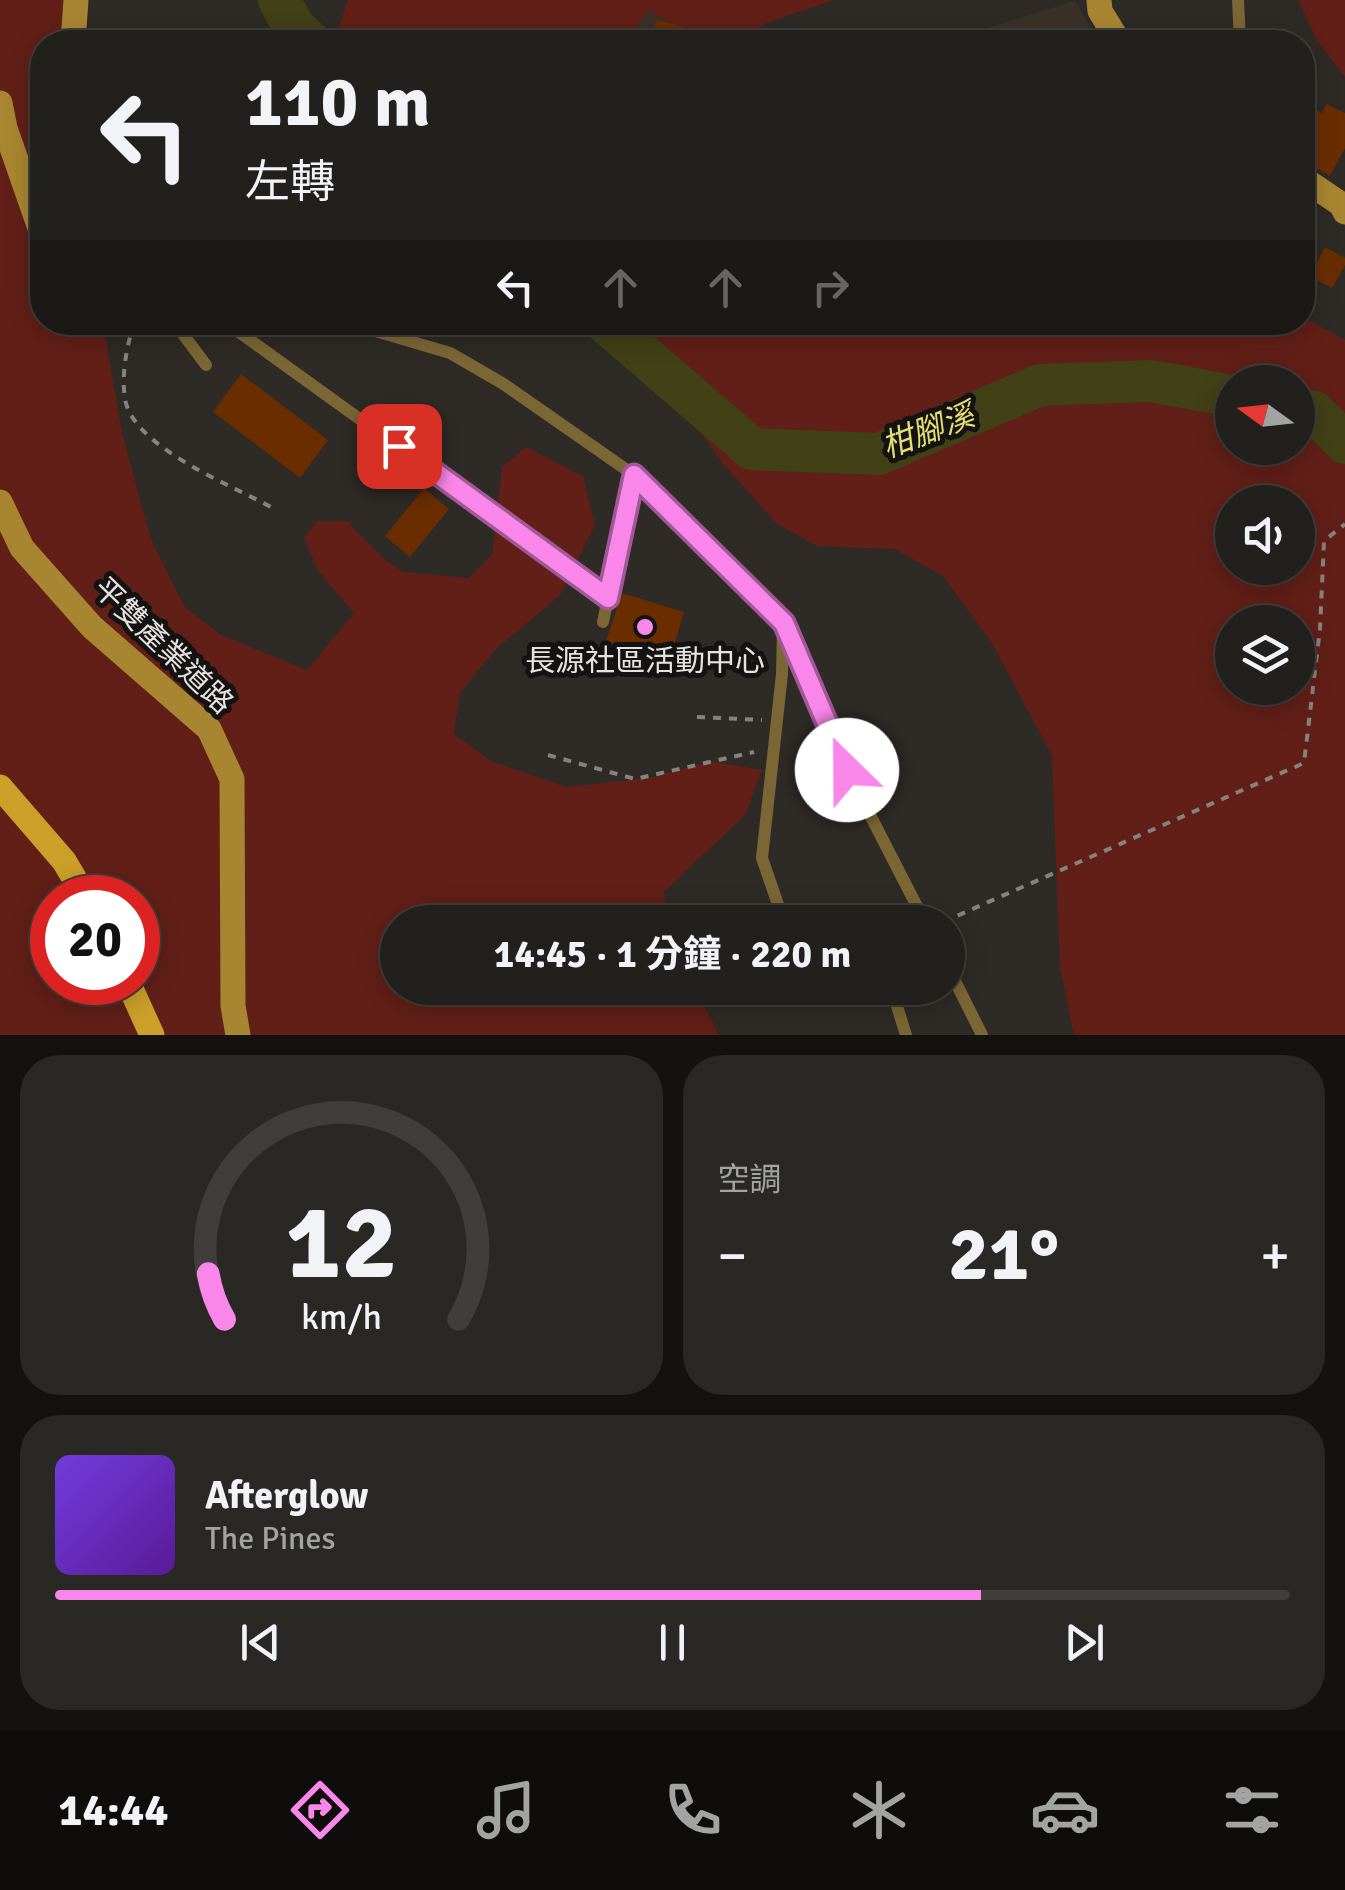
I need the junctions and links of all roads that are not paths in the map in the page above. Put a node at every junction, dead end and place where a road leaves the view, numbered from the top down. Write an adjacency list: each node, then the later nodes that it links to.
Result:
1 (76, 0): 4 (street)
2 (1099, 0): 5 (street)
3 (1238, 0): 6 (lane)
4 (74, 30)
5 (1111, 30)
6 (1239, 30)
7 (0, 103): 9 (street)
8 (1315, 187): 10 (street)
9 (30, 200)
10 (1345, 212)
11 (184, 335): 14 (lane)
12 (243, 335): 17 (lane)
13 (389, 335): 15 (lane)
14 (206, 365)
15 (634, 475): 17 (lane); 19 (lane)
16 (0, 502): 28 (street, 平雙產業道路)
17 (608, 598): 18 (lane)
18 (603, 622)
19 (784, 623): 22 (lane); 23 (lane)
20 (0, 787): 21 (main road)
21 (72, 875)
22 (776, 905)
23 (916, 905)
24 (965, 1001): 30 (lane)
25 (138, 1005): 27 (main road)
26 (897, 1005): 29 (lane)
27 (152, 1035)
28 (238, 1035)
29 (906, 1035)
30 (982, 1035)

